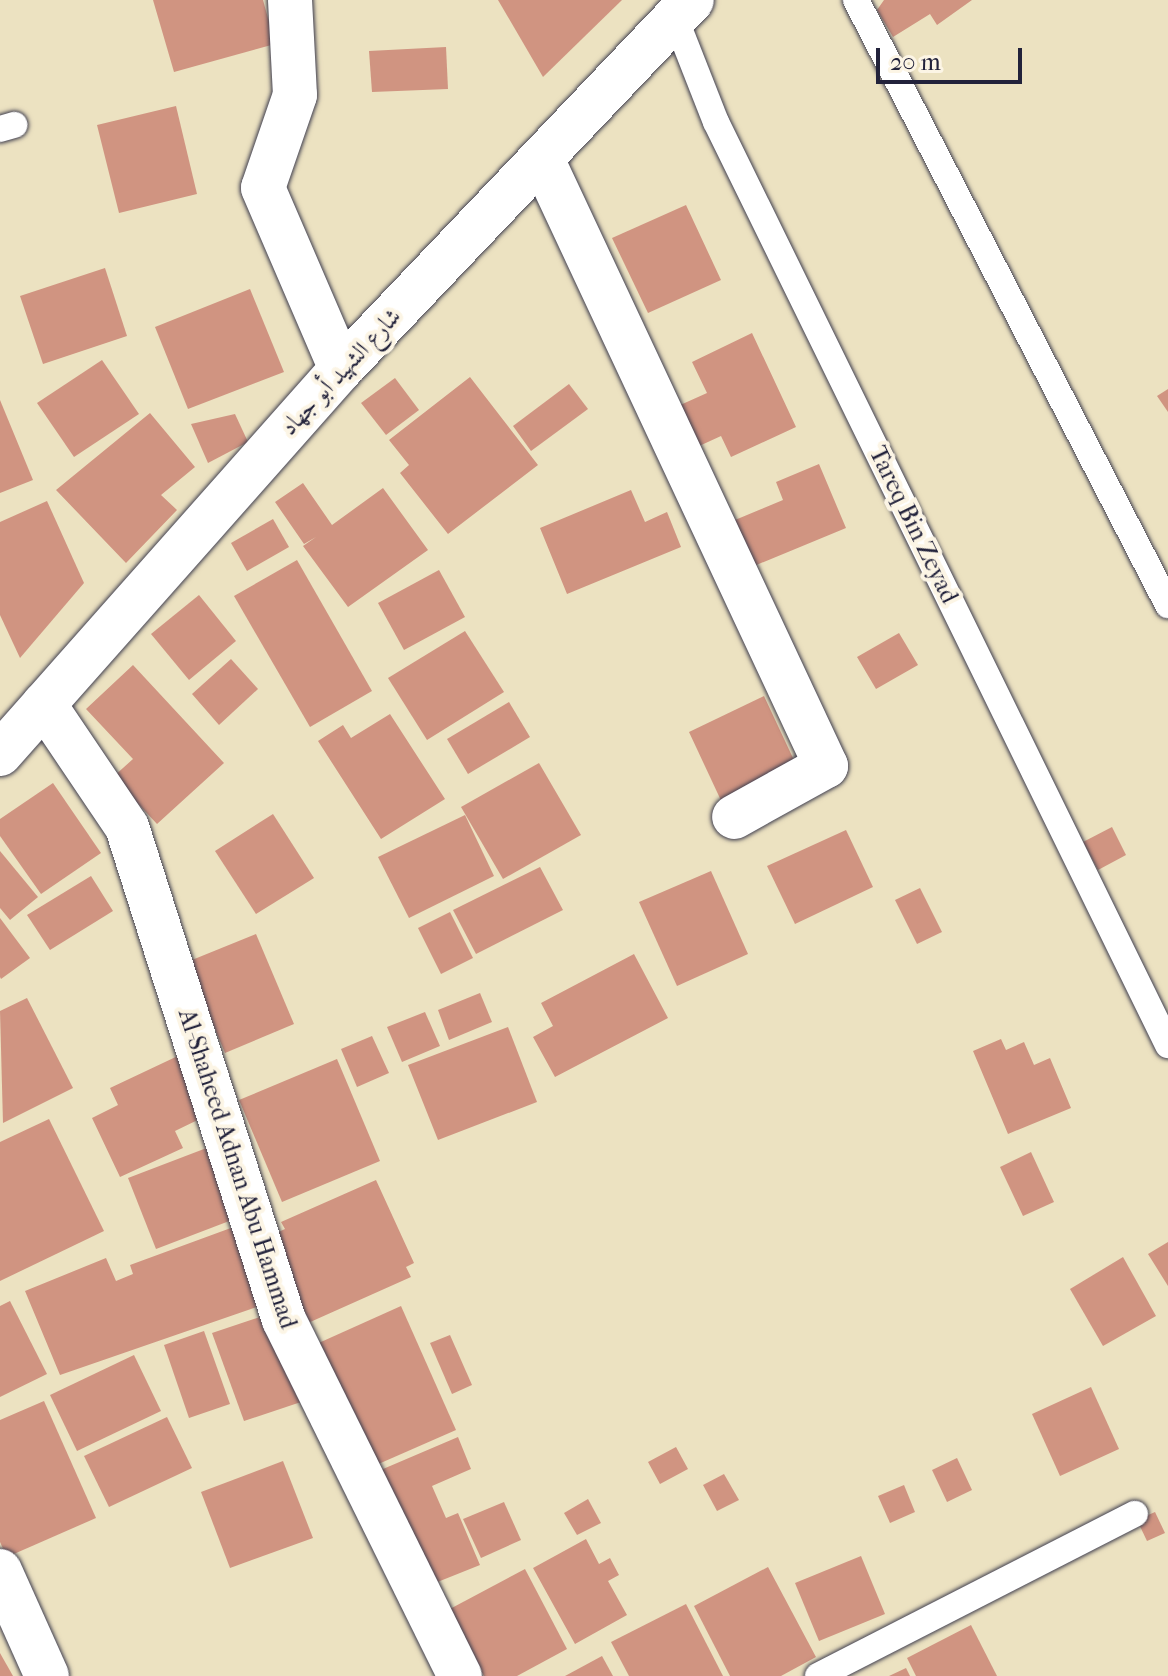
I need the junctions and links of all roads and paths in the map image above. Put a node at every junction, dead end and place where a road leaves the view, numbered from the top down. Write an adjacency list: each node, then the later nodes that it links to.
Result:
1 (290, 0): 5 (street)
2 (856, 0): 6 (lane)
3 (679, 6): 4 (street, شارع الشهيد أبو جهاد); 10 (lane, Tareq Bin Zeyad)
4 (543, 161): 5 (street, شارع الشهيد أبو جهاد); 9 (street)
5 (341, 369): 7 (street, شارع الشهيد أبو جهاد)
6 (1168, 605)
7 (44, 704): 8 (street, شارع الشهيد أبو جهاد); 14 (street, Al-Shaheed Adnan Abu Hammad)
8 (0, 754)
9 (734, 817)
10 (1168, 1045)
11 (1135, 1514): 15 (lane)
12 (0, 1571): 13 (street)
13 (47, 1676)
14 (460, 1676)
15 (818, 1676)

